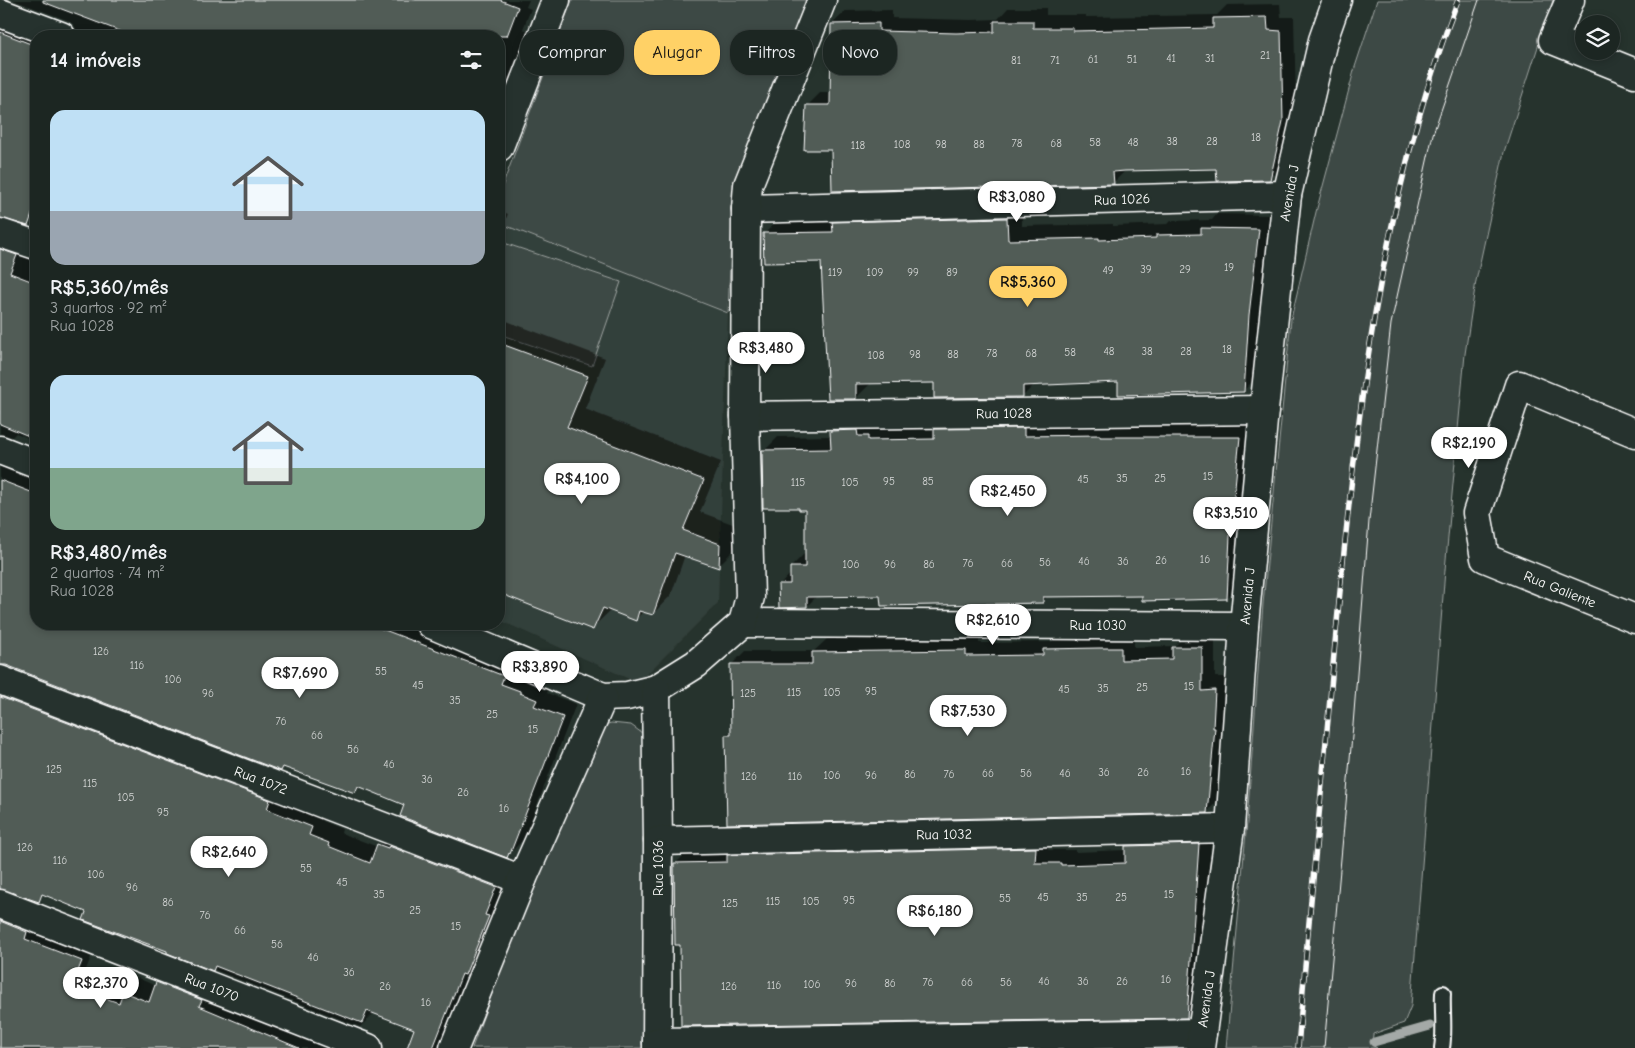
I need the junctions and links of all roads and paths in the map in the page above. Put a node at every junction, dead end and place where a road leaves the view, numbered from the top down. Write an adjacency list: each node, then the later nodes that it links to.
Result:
1 (556, 0): 8 (street)
2 (822, 0): 10 (street)
3 (1337, 0): 9 (street, Avenida J)
4 (1570, 0): 7 (street)
5 (0, 13): 6 (street)
6 (45, 30)
7 (1635, 73)
8 (505, 132)
9 (1287, 195): 10 (street, Rua 1026); 13 (street, Avenida J)
10 (746, 209): 14 (street)
11 (0, 233): 12 (street)
12 (30, 243)
13 (1264, 410): 14 (street, Rua 1028); 20 (street, Avenida J)
14 (744, 416): 19 (street)
15 (1635, 432): 18 (street, Rua Galiente)
16 (0, 450): 17 (street)
17 (30, 462)
18 (1635, 619)
19 (743, 623): 20 (street, Rua 1030); 23 (street)
20 (1244, 626): 25 (street, Avenida J)
21 (445, 630): 24 (street)
22 (0, 680): 27 (street, Rua 1072)
23 (656, 688): 24 (street); 26 (street, Rua 1036)
24 (603, 697): 27 (street)
25 (1230, 828): 26 (street, Rua 1032); 30 (street, Avenida J)
26 (658, 841): 31 (street, Rua 1036)
27 (522, 880): 33 (street)
28 (0, 904): 32 (street, Rua 1070)
29 (1443, 993): 34 (lane)
30 (1201, 1040): 31 (street)
31 (657, 1045)
32 (368, 1048)
33 (454, 1048)
34 (1442, 1048)

